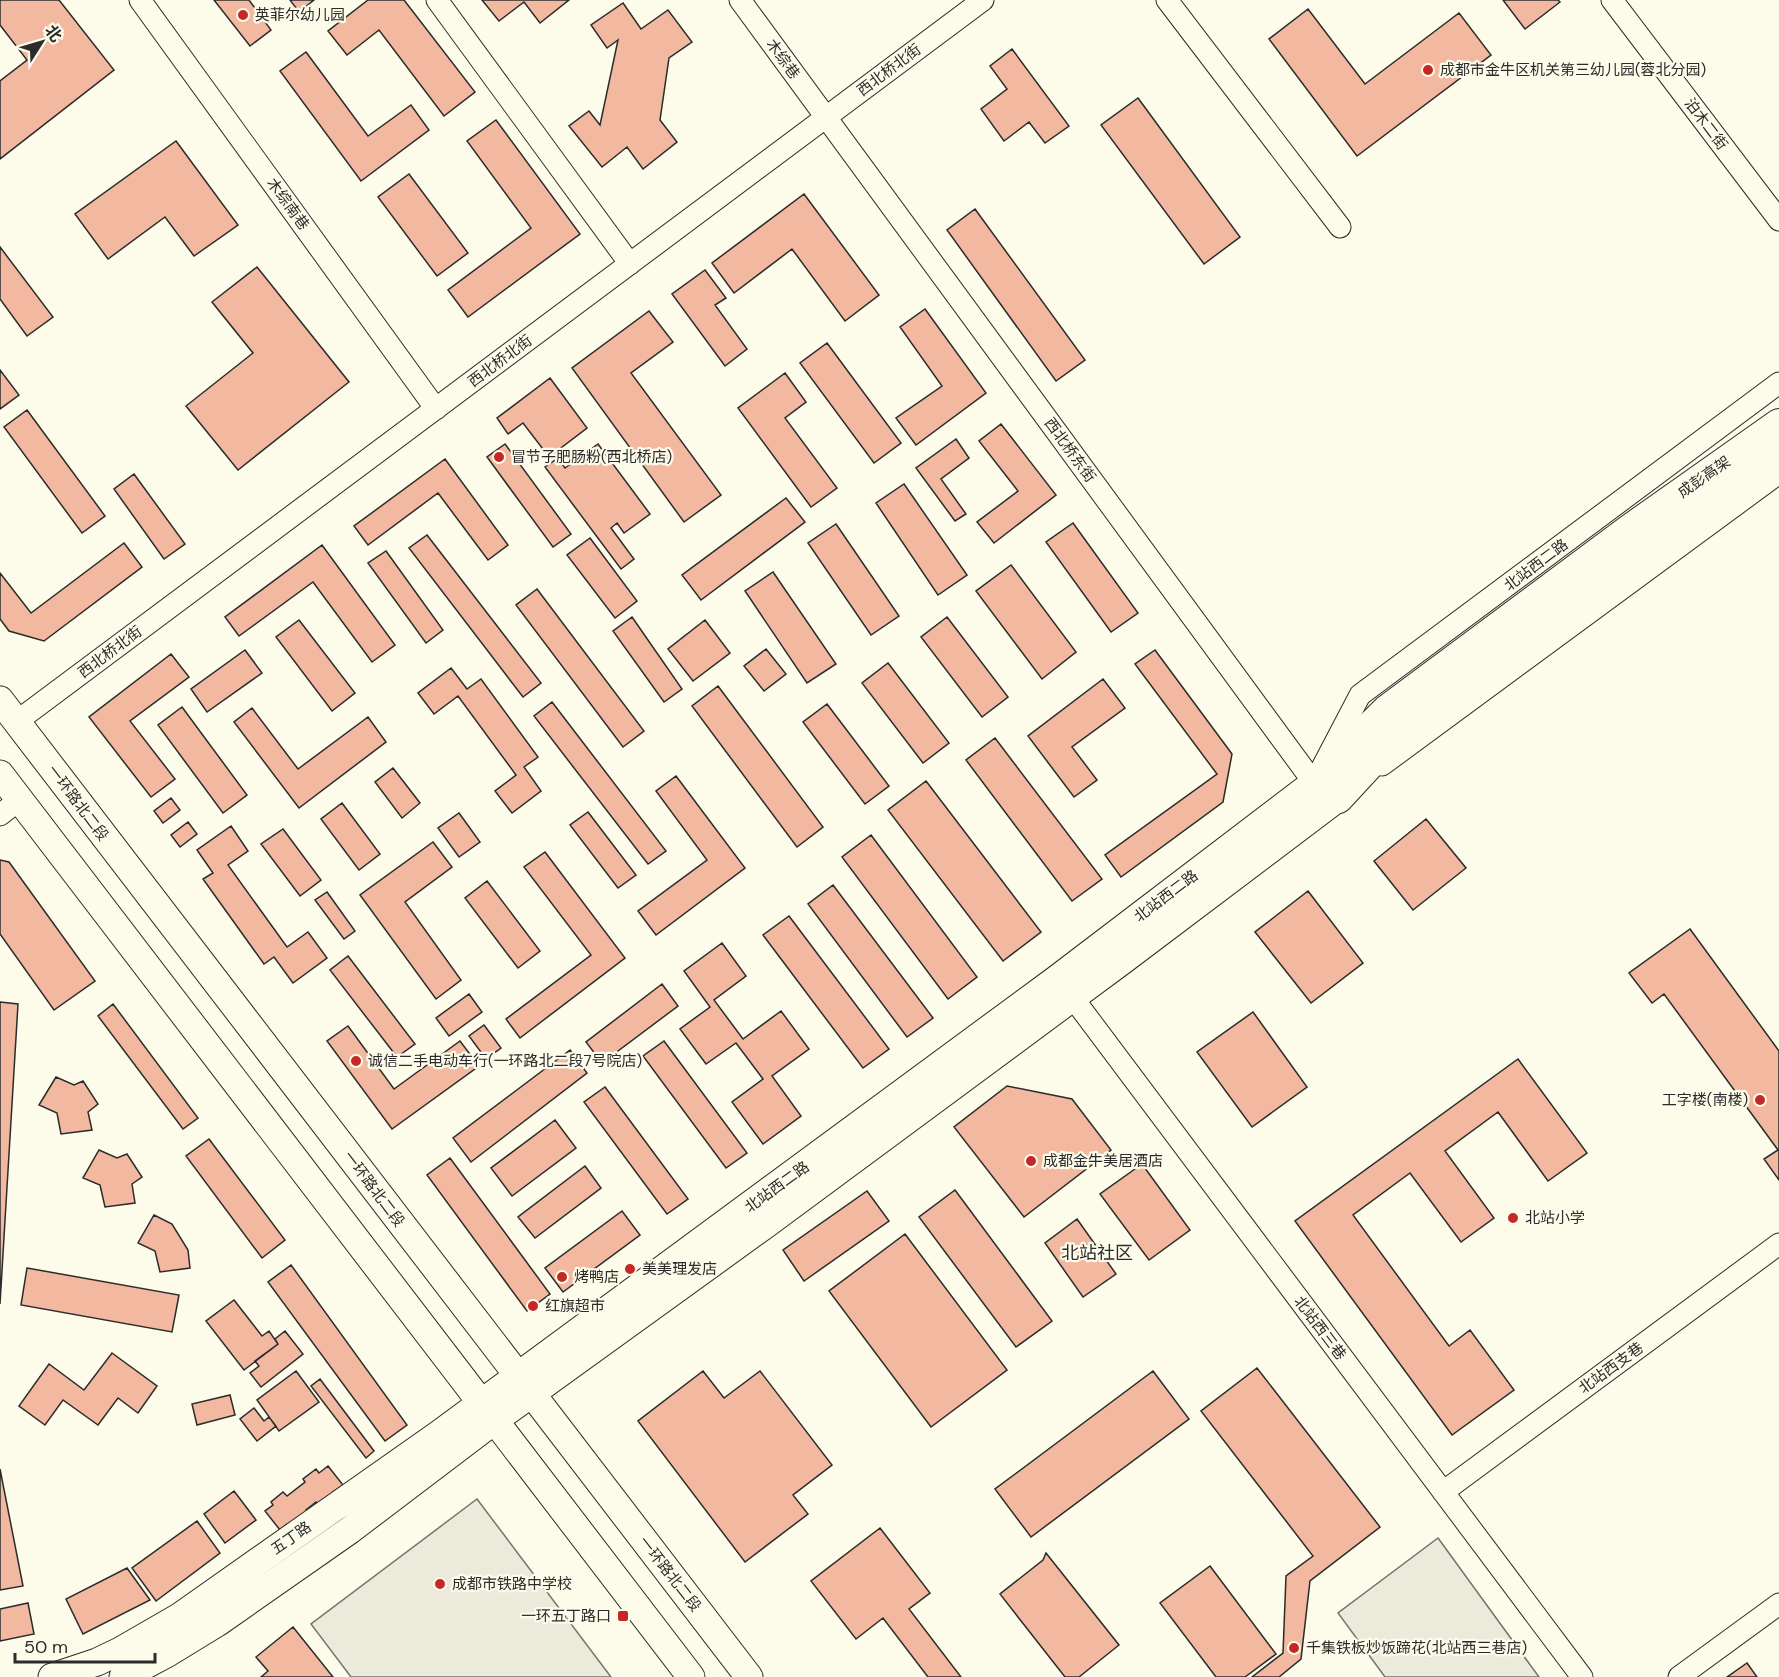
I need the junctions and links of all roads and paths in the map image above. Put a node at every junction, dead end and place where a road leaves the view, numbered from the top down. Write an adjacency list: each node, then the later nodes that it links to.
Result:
1 (140, 0): 12 (street, 木综南巷)
2 (437, 0): 10 (street)
3 (741, 0): 7 (street, 木综巷)
4 (983, 0): 7 (street, 西北桥北街)
5 (1167, 0): 9 (street)
6 (1612, 0): 8 (street, 泊木二街)
7 (826, 117): 10 (street, 西北桥北街); 20 (street, 西北桥东街)
8 (1779, 220)
9 (1340, 227)
10 (630, 264): 12 (street, 西北桥北街)
11 (1779, 383): 20 (street, 北站西二路)
12 (436, 409): 18 (street, 西北桥北街)
13 (1779, 424): 16 (highway, 成彭高架)
14 (1779, 454): 16 (highway, 成彭高架)
15 (1779, 473): 20 (street, 北站西二路)
16 (1637, 541): 20 (highway)
17 (0, 700): 18 (main road, 一环路北二段)
18 (16, 722): 24 (main road, 一环路北二段)
19 (0, 774): 21 (main road)
20 (1326, 790): 22 (main road, 北站西二路)
21 (10, 808): 25 (main road)
22 (1066, 988): 24 (main road, 北站西二路); 26 (street, 北站西三巷)
23 (1779, 1244): 26 (street, 北站西支巷)
24 (524, 1385): 25 (main road, 五丁路); 31 (main road, 一环路北二段)
25 (488, 1412): 28 (main road, 五丁路); 29 (main road, 五丁路); 30 (main road)
26 (1443, 1492): 32 (street, 北站西三巷)
27 (1779, 1604): 33 (street)
28 (129, 1676)
29 (52, 1677)
30 (691, 1677)
31 (749, 1677)
32 (1582, 1677)
33 (1679, 1677)

